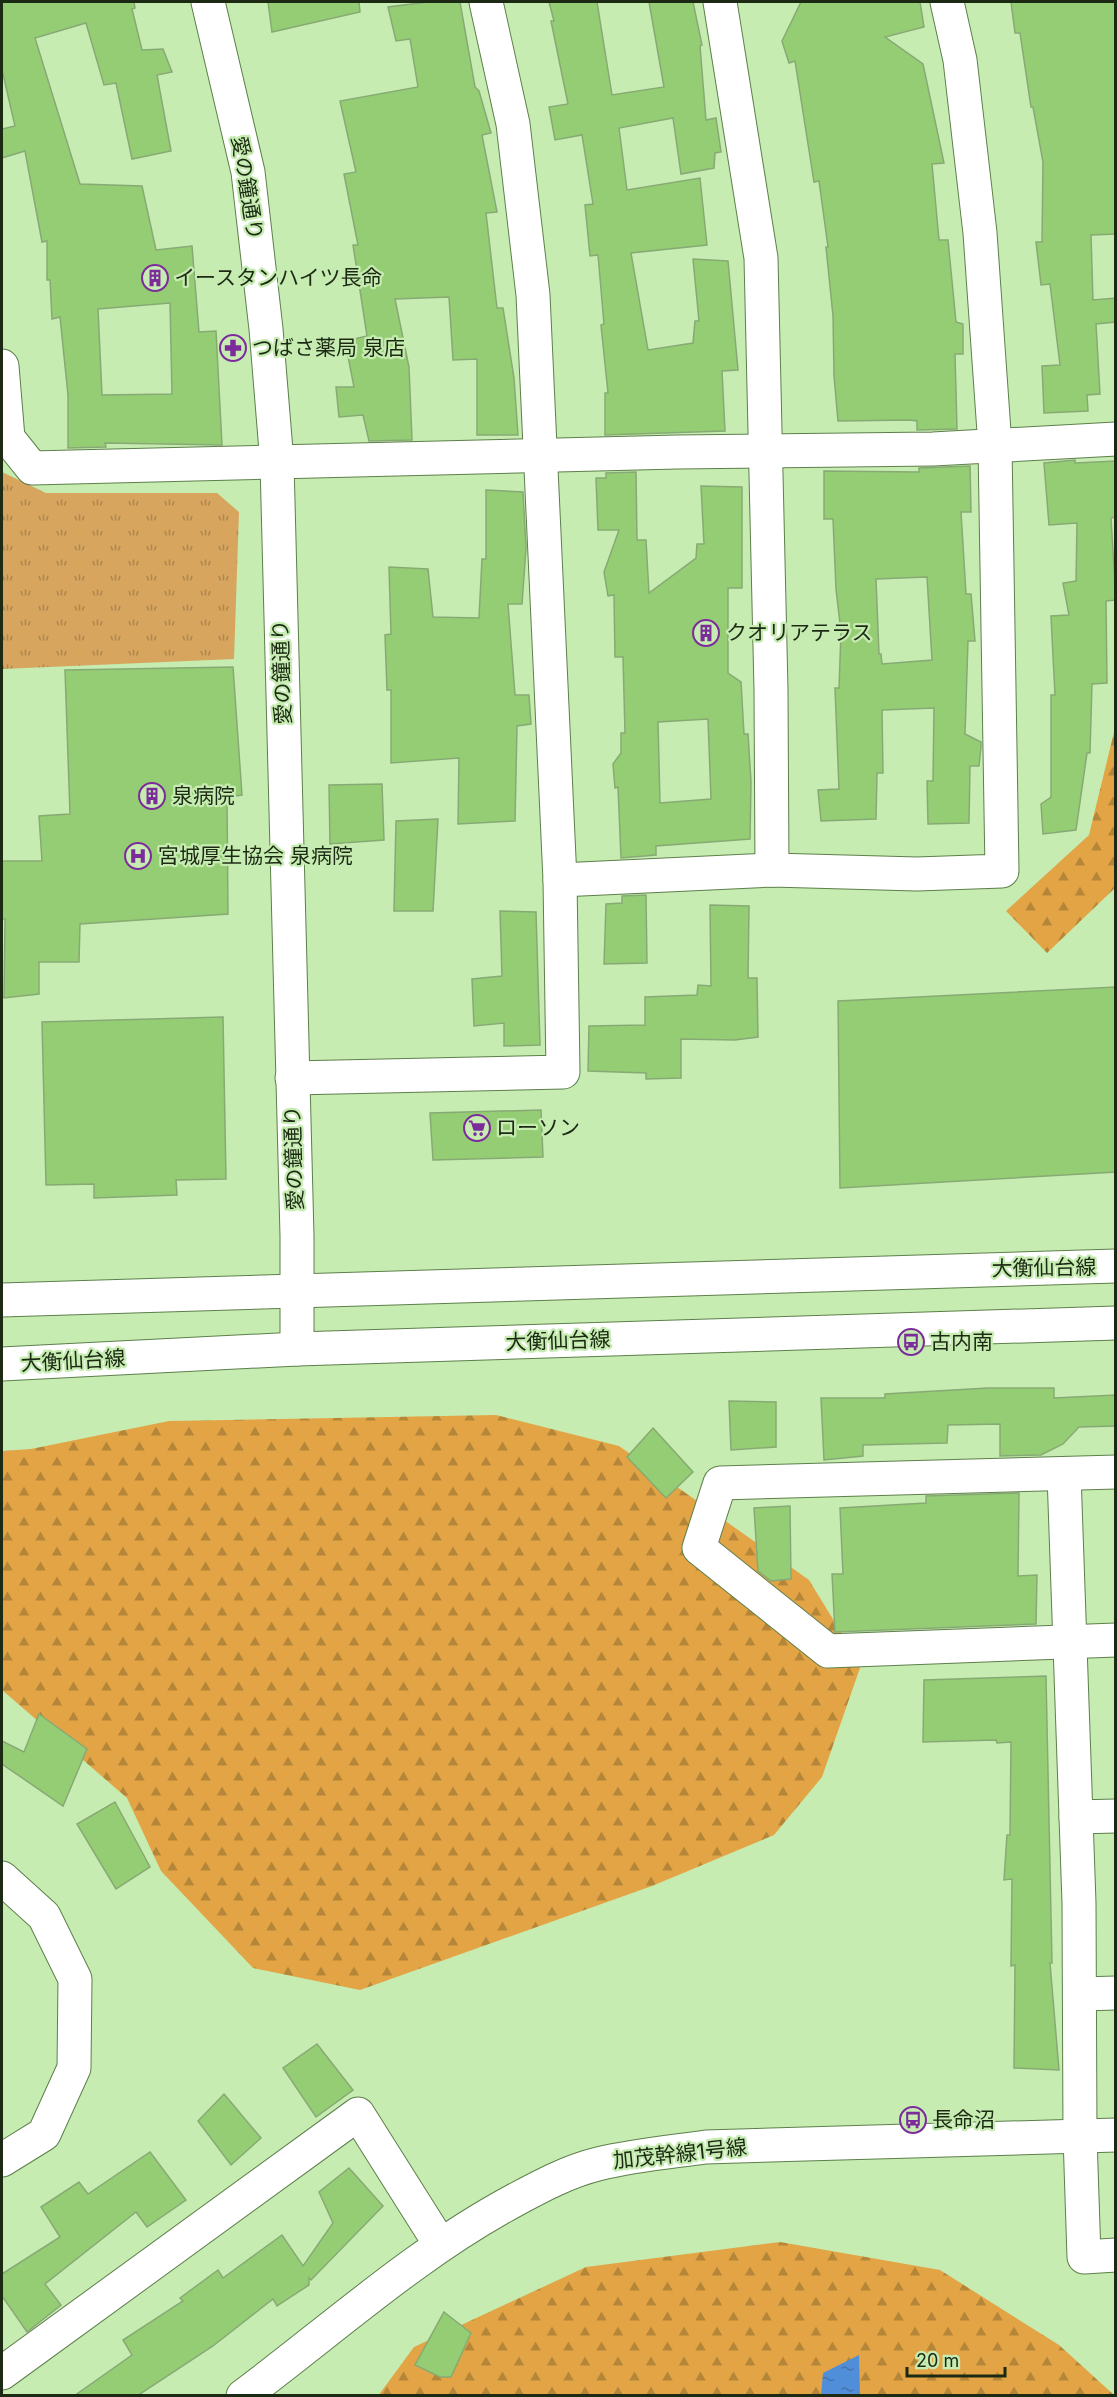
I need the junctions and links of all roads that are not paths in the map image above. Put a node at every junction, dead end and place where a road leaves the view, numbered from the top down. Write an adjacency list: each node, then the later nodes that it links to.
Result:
1 (208, 2): 10 (street, 愛の鐘通り)
2 (486, 2): 9 (street)
3 (720, 2): 8 (street)
4 (947, 2): 7 (street)
5 (2, 366): 10 (street)
6 (1116, 439): 7 (street)
7 (995, 446): 8 (street); 11 (street)
8 (765, 451): 9 (street); 11 (street)
9 (541, 456): 10 (street); 12 (street)
10 (277, 463): 13 (street, 愛の鐘通り)
11 (772, 870): 12 (street)
12 (560, 880): 13 (street)
13 (292, 1078): 15 (street, 愛の鐘通り)
14 (1116, 1266): 15 (street, 大衡仙台線)
15 (297, 1289): 16 (street, 大衡仙台線); 18 (street, 愛の鐘通り)
16 (2, 1300)
17 (1116, 1323): 18 (street, 大衡仙台線)
18 (297, 1349): 19 (street, 大衡仙台線)
19 (2, 1364)
20 (1116, 1472): 21 (street)
21 (1064, 1474): 23 (street); 23 (street)
22 (1116, 1641): 23 (street)
23 (1069, 1643): 25 (street)
24 (1116, 1816): 25 (street)
25 (1076, 1817): 28 (street)
26 (2, 1878): 31 (street)
27 (1116, 1993): 28 (street)
28 (1081, 1994): 30 (street)
29 (1116, 2135): 30 (street, 加茂幹線1号線)
30 (1080, 2136): 32 (street, 加茂幹線1号線); 33 (street)
31 (2, 2160)
32 (440, 2244): 34 (street); 35 (street, 加茂幹線1号線)
33 (1116, 2255)
34 (2, 2373)
35 (243, 2396)

